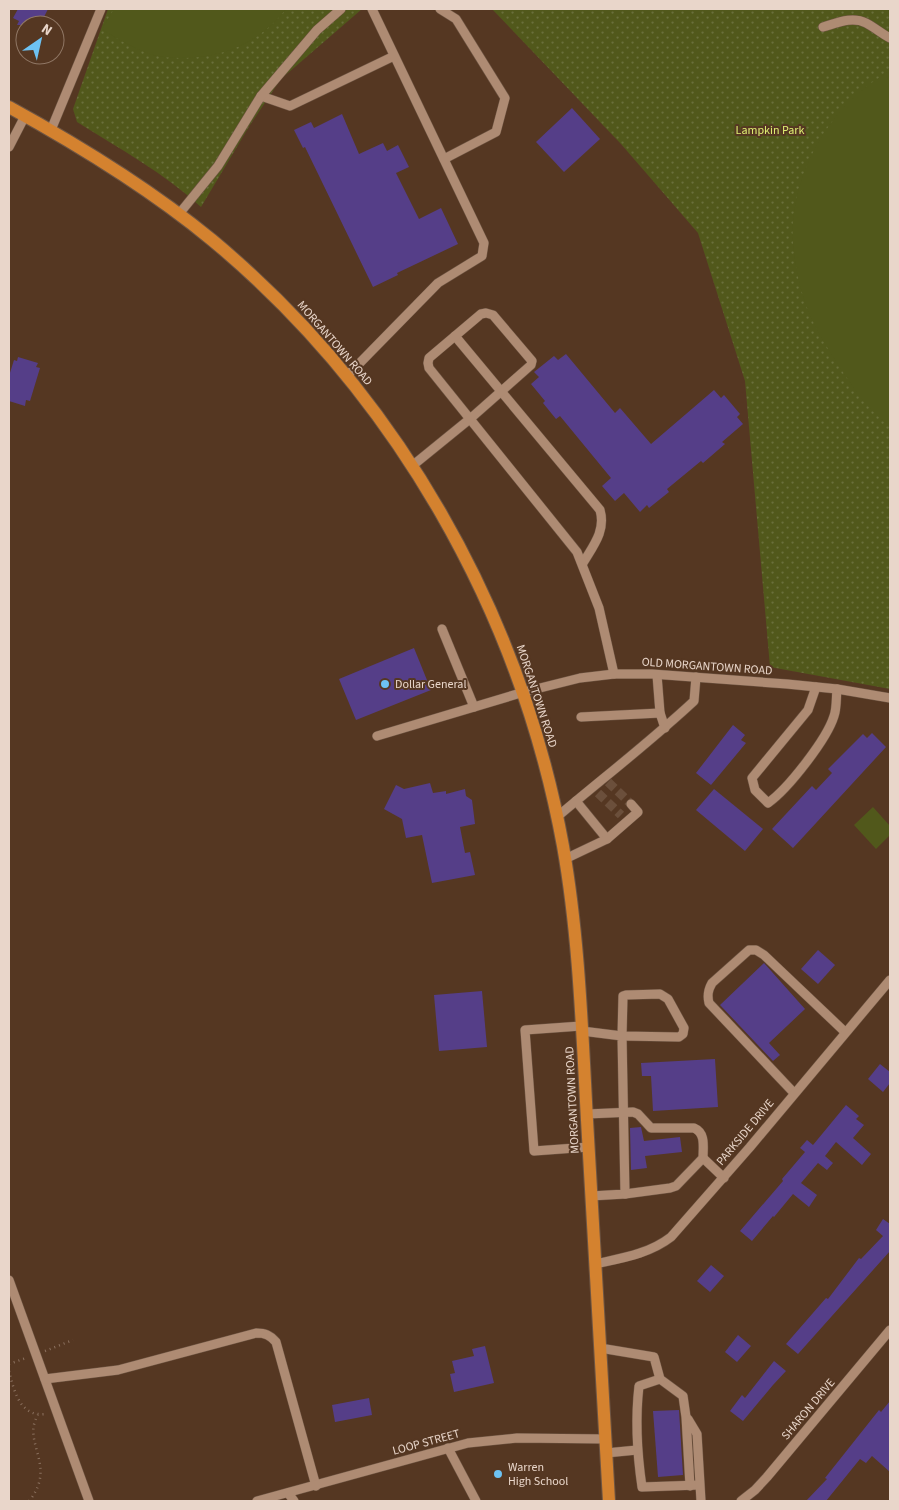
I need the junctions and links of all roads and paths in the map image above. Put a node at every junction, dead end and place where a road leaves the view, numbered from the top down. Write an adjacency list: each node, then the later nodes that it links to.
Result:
1 (101, 9): 11 (street)
2 (341, 9): 8 (street)
3 (372, 9): 7 (street)
4 (440, 9): 13 (street)
5 (823, 27): 6 (street)
6 (890, 38)
7 (394, 56): 8 (street); 13 (street)
8 (261, 96): 14 (street)
9 (9, 107): 10 (main road, MORGANTOWN ROAD)
10 (25, 116): 11 (main road, MORGANTOWN ROAD); 12 (street)
11 (51, 130): 14 (main road, MORGANTOWN ROAD)
12 (9, 147)
13 (444, 159): 16 (street)
14 (179, 214): 16 (main road, MORGANTOWN ROAD)
15 (455, 336): 17 (street); 17 (street); 18 (street)
16 (347, 376): 19 (main road, MORGANTOWN ROAD)
17 (501, 391): 18 (street); 20 (street)
18 (471, 418): 19 (street); 20 (street)
19 (412, 466): 27 (main road, MORGANTOWN ROAD)
20 (583, 563): 22 (street)
21 (442, 629): 29 (street)
22 (614, 674): 23 (street, OLD MORGANTOWN ROAD); 27 (street, OLD MORGANTOWN ROAD)
23 (657, 675): 24 (street, OLD MORGANTOWN ROAD); 30 (street)
24 (696, 677): 25 (street, OLD MORGANTOWN ROAD); 32 (street)
25 (816, 687): 26 (street, OLD MORGANTOWN ROAD); 26 (street)
26 (837, 689): 28 (street, OLD MORGANTOWN ROAD)
27 (524, 692): 29 (street, OLD MORGANTOWN ROAD); 36 (main road, MORGANTOWN ROAD)
28 (890, 698)
29 (474, 707): 33 (street, OLD MORGANTOWN ROAD)
30 (660, 713): 31 (street); 32 (street)
31 (581, 717)
32 (665, 728): 34 (street)
33 (377, 736)
34 (576, 801): 36 (street); 37 (street)
35 (631, 804): 37 (street)
36 (557, 817): 38 (main road, MORGANTOWN ROAD)
37 (607, 839): 38 (street)
38 (565, 859): 40 (main road, MORGANTOWN ROAD)
39 (890, 980): 41 (street, PARKSIDE DRIVE)
40 (582, 1028): 42 (street); 45 (main road, MORGANTOWN ROAD); 46 (street)
41 (845, 1032): 43 (street, PARKSIDE DRIVE); 43 (street)
42 (622, 1036): 42 (street); 44 (street)
43 (794, 1093): 48 (street, PARKSIDE DRIVE)
44 (623, 1113): 45 (street); 47 (street); 49 (street)
45 (587, 1114): 46 (main road, MORGANTOWN ROAD)
46 (588, 1147): 50 (main road, MORGANTOWN ROAD)
47 (703, 1158): 48 (street); 49 (street)
48 (724, 1178): 51 (street, PARKSIDE DRIVE)
49 (624, 1194): 50 (street)
50 (591, 1196): 51 (main road, MORGANTOWN ROAD)
51 (596, 1264): 55 (main road, MORGANTOWN ROAD)
52 (9, 1280): 60 (street)
53 (890, 1330): 78 (street, SHARON DRIVE)
54 (73, 1340): 56 (path)
55 (600, 1348): 61 (street); 64 (main road, MORGANTOWN ROAD)
56 (44, 1351)
57 (27, 1358): 58 (path)
58 (9, 1364)
59 (9, 1371): 63 (path)
60 (45, 1379): 69 (street); 72 (street)
61 (660, 1379): 66 (street); 68 (street)
62 (47, 1413): 63 (path)
63 (38, 1415): 71 (path)
64 (606, 1439): 65 (street, LOOP STREET); 67 (main road, MORGANTOWN ROAD)
65 (448, 1448): 69 (street, LOOP STREET); 75 (street)
66 (637, 1450): 67 (street); 68 (street)
67 (606, 1452): 76 (main road, MORGANTOWN ROAD)
68 (695, 1485): 77 (street)
69 (316, 1486): 70 (street, LOOP STREET)
70 (288, 1493): 73 (street, LOOP STREET); 74 (street)
71 (29, 1501)
72 (89, 1501)
73 (258, 1501)
74 (294, 1501)
75 (476, 1501)
76 (609, 1501)
77 (700, 1501)
78 (740, 1501)

